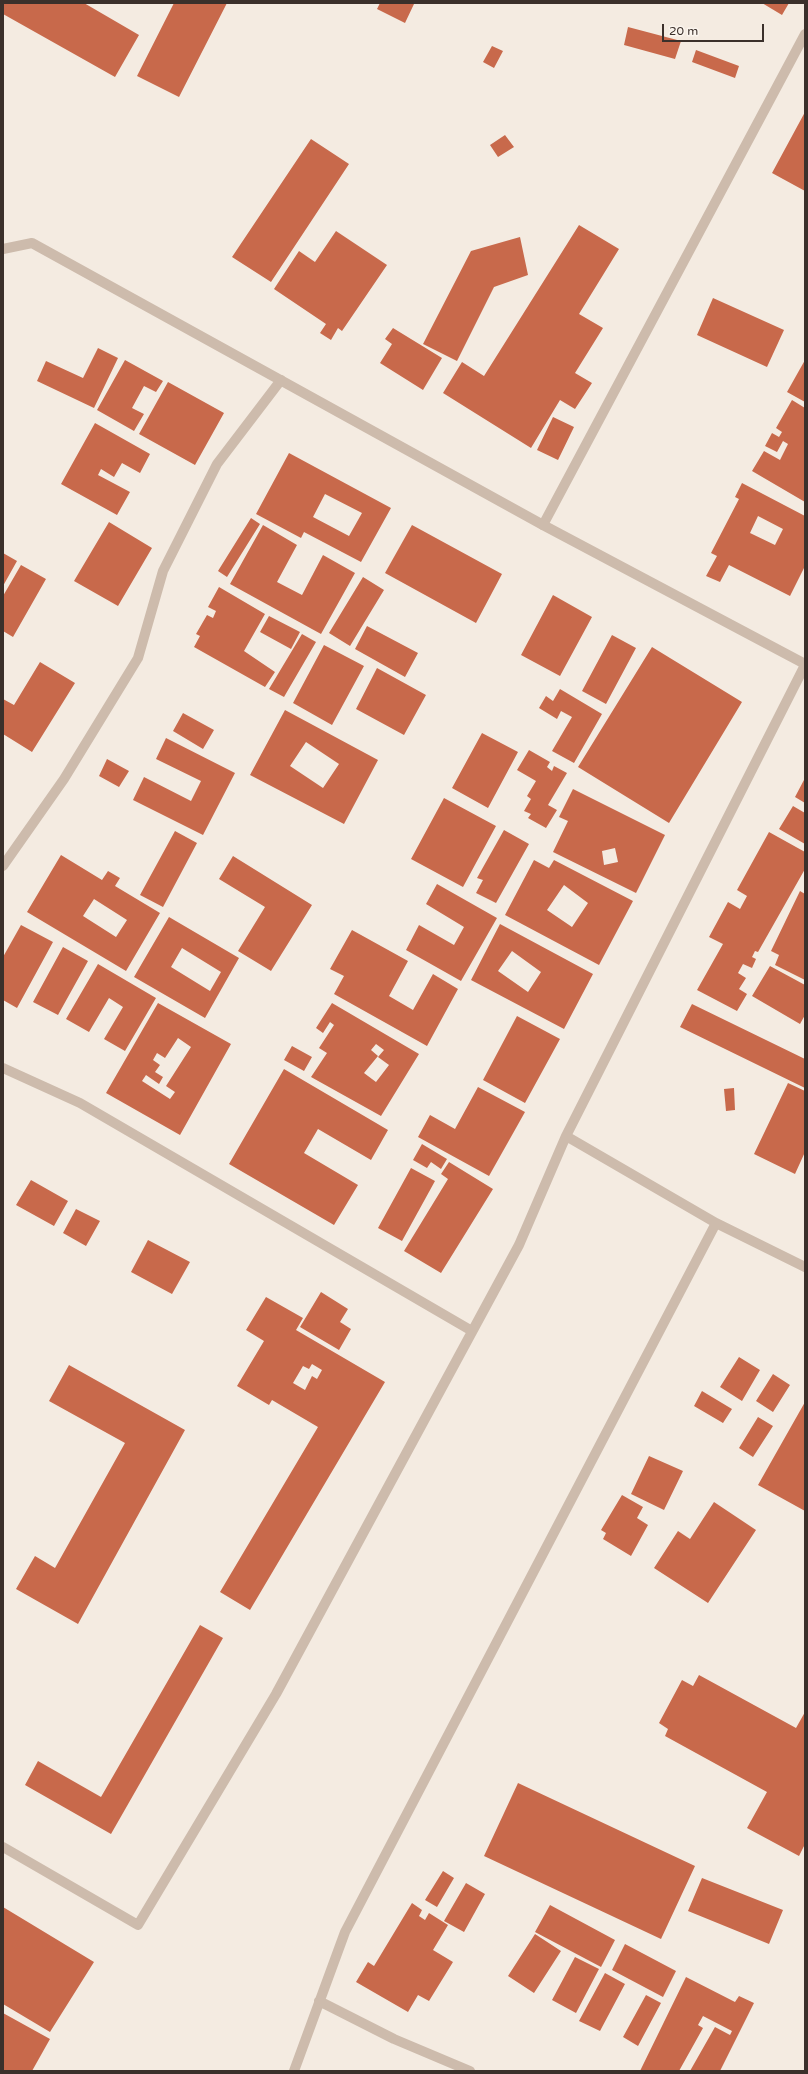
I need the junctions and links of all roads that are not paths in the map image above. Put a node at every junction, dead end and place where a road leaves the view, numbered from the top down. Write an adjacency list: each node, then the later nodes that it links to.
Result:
1 (805, 34): 4 (street)
2 (3, 249): 3 (street)
3 (281, 380): 4 (street); 6 (street)
4 (543, 524): 5 (street)
5 (805, 665): 8 (street)
6 (3, 866)
7 (3, 1068): 11 (street)
8 (566, 1136): 9 (street); 11 (street)
9 (716, 1223): 10 (street); 13 (street)
10 (805, 1267)
11 (472, 1331): 12 (street)
12 (3, 1847)
13 (319, 2001): 14 (street); 15 (street)
14 (294, 2071)
15 (470, 2071)

